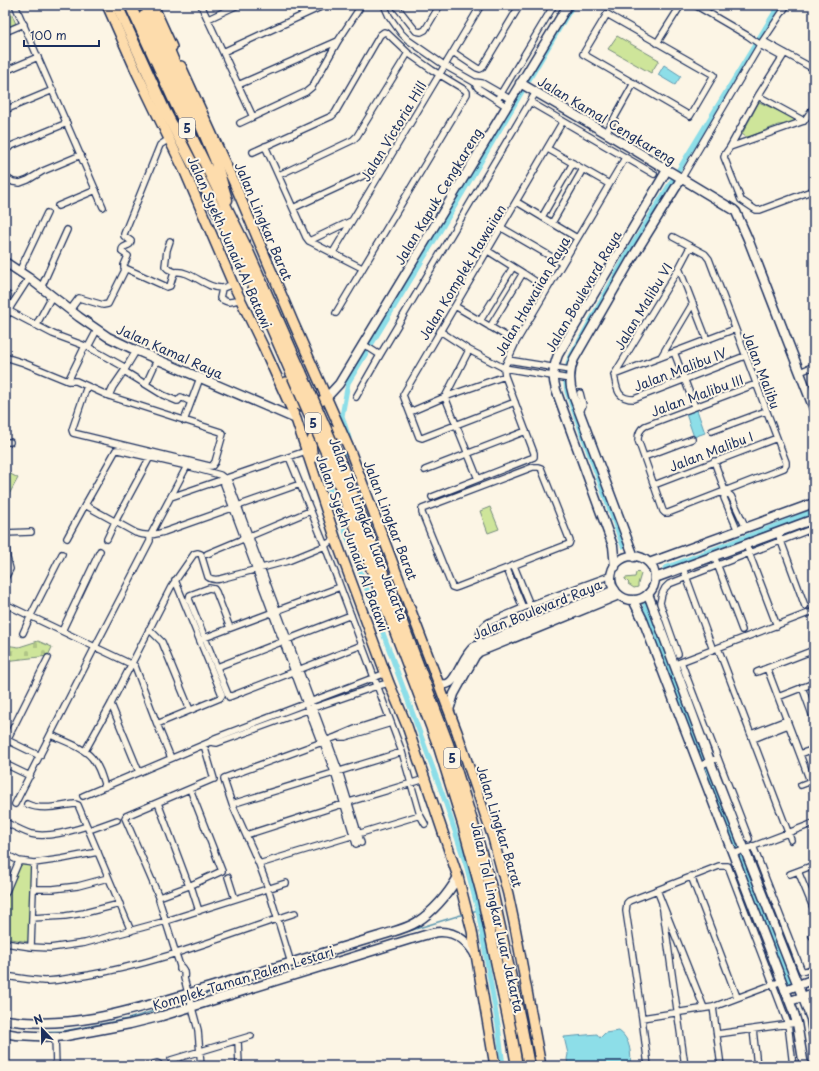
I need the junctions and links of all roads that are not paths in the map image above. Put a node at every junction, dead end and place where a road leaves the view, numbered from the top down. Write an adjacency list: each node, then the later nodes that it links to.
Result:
1 (15, 5): 24 (street)
2 (107, 5): 57 (main road, Jalan Syekh Junaid Al Batawi)
3 (118, 5): 92 (highway, Jalan Tol Lingkar Luar Jakarta / 5)
4 (130, 5): 67 (highway, Jalan Tol Lingkar Luar Jakarta / 5)
5 (139, 5): 67 (highway)
6 (145, 5): 81 (highway)
7 (153, 5): 153 (main road, Jalan Lingkar Barat)
8 (201, 5): 23 (street)
9 (238, 5): 23 (street)
10 (325, 5): 29 (street)
11 (358, 5): 26 (street)
12 (384, 5): 22 (street)
13 (440, 5): 21 (street)
14 (481, 5): 30 (street, Jalan Victoria Hill)
15 (520, 5): 30 (street)
16 (554, 5): 44 (street)
17 (568, 5): 39 (street, Jalan Kapuk Cengkareng)
18 (681, 5): 27 (street)
19 (695, 5): 28 (street)
20 (787, 5): 28 (street, Jalan Kamal Cengkareng)
21 (398, 6): 22 (street)
22 (389, 16): 34 (street)
23 (208, 20): 29 (street)
24 (24, 24): 25 (street); 33 (street)
25 (5, 32)
26 (338, 41): 41 (street); 51 (street)
27 (657, 43): 40 (street); 40 (street)
28 (760, 43): 32 (street); 70 (street, Jalan Kamal Cengkareng)
29 (223, 52): 41 (street)
30 (453, 52): 34 (street, Jalan Victoria Hill)
31 (408, 53): 37 (street); 58 (street); 71 (street)
32 (783, 55): 35 (street); 45 (street)
33 (38, 57): 36 (street); 42 (street)
34 (444, 66): 37 (street, Jalan Victoria Hill); 38 (street)
35 (814, 69)
36 (5, 71)
37 (439, 74): 66 (street, Jalan Victoria Hill); 100 (street)
38 (474, 82): 44 (street); 46 (street)
39 (521, 83): 43 (street, Jalan Kamal Cengkareng); 47 (street, Jalan Kapuk Cengkareng)
40 (634, 83): 56 (street)
41 (238, 85): 51 (street)
42 (53, 90): 50 (street); 54 (street)
43 (533, 90): 48 (street); 56 (street, Jalan Kamal Cengkareng)
44 (501, 93): 46 (street); 47 (street)
45 (758, 96): 53 (street); 59 (street)
46 (496, 100): 47 (street)
47 (508, 102): 131 (street, Jalan Kapuk Cengkareng)
48 (530, 102): 52 (street); 135 (street)
49 (814, 107): 53 (street)
50 (5, 110)
51 (253, 117): 55 (street)
52 (563, 121): 60 (street, Jalan Komplek Hawaiian); 64 (street)
53 (804, 121): 59 (street)
54 (67, 123): 61 (street); 63 (street)
55 (240, 123)
56 (606, 133): 70 (street, Jalan Kamal Cengkareng)
57 (168, 139): 102 (street); 107 (main road, Jalan Syekh Junaid Al Batawi)
58 (266, 146): 62 (street); 71 (street)
59 (730, 147): 75 (street)
60 (548, 149): 65 (street); 76 (street, Jalan Komplek Hawaiian)
61 (5, 151)
62 (253, 152)
63 (81, 155): 72 (street); 74 (street)
64 (625, 158): 69 (street); 73 (street, Jalan Hawaiian Raya)
65 (573, 163): 68 (street); 82 (street)
66 (385, 166): 79 (street); 83 (street, Jalan Victoria Hill)
67 (206, 168): 81 (highway, Jalan Tol Lingkar Luar Jakarta / 5)
68 (583, 169): 73 (street); 84 (street)
69 (654, 174)
70 (674, 174): 94 (street, Jalan Boulevard Raya); 96 (street, Jalan Boulevard Raya); 148 (street, Jalan Kamal Cengkareng)
71 (279, 175): 79 (street)
72 (5, 177)
73 (609, 184): 88 (street, Jalan Hawaiian Raya)
74 (96, 190): 77 (street); 78 (street)
75 (814, 190)
76 (517, 202): 82 (street); 85 (street, Jalan Komplek Hawaiian)
77 (58, 206)
78 (103, 207)
79 (293, 208): 90 (street)
80 (48, 213): 103 (street)
81 (230, 214): 92 (highway, Jalan Tol Lingkar Luar Jakarta / 5)
82 (542, 217): 84 (street)
83 (352, 221): 90 (street); 95 (street, Jalan Victoria Hill)
84 (552, 223): 88 (street)
85 (502, 228): 93 (street, Jalan Komplek Hawaiian); 98 (street)
86 (67, 230): 108 (street)
87 (673, 237): 91 (street, Jalan Malibu)
88 (577, 238): 98 (street, Jalan Hawaiian Raya)
89 (170, 241): 104 (street)
90 (309, 241): 95 (street)
91 (690, 247): 101 (street, Jalan Malibu VI); 125 (street, Jalan Malibu)
92 (243, 251): 188 (highway, Jalan Tol Lingkar Luar Jakarta / 5, bridge)
93 (488, 251): 99 (street); 116 (street, Jalan Komplek Hawaiian)
94 (620, 253): 96 (street); 144 (street, Jalan Boulevard Raya)
95 (332, 254): 100 (street)
96 (630, 259): 146 (street, Jalan Boulevard Raya)
97 (5, 262): 103 (street, Jalan Kamal Raya)
98 (562, 263): 110 (street, Jalan Hawaiian Raya)
99 (513, 267): 105 (street); 121 (street)
100 (362, 268): 119 (street)
101 (679, 268): 115 (street); 149 (street, Jalan Malibu VI)
102 (127, 269): 104 (street); 118 (street)
103 (19, 272): 106 (street, Jalan Kamal Raya)
104 (175, 272): 109 (street)
105 (523, 273): 110 (street); 123 (street)
106 (29, 278): 108 (street, Jalan Kamal Raya); 117 (street)
107 (233, 284): 109 (street); 113 (main road, Jalan Syekh Junaid Al Batawi)
108 (41, 288): 112 (street, Jalan Kamal Raya)
109 (222, 289): 113 (street)
110 (547, 290): 129 (street, Jalan Hawaiian Raya)
111 (5, 294): 114 (street)
112 (52, 296): 118 (street, Jalan Kamal Raya); 122 (street)
113 (240, 300): 124 (main road, Jalan Syekh Junaid Al Batawi)
114 (5, 302): 117 (street)
115 (693, 303): 128 (street); 138 (street)
116 (455, 306): 121 (street); 127 (street, Jalan Komplek Hawaiian)
117 (10, 309): 120 (street); 122 (street)
118 (70, 310): 126 (street, Jalan Kamal Raya)
119 (336, 313)
120 (5, 319)
121 (480, 321): 123 (street)
122 (34, 325): 130 (street)
123 (490, 327): 129 (street)
124 (256, 329): 160 (main road); 173 (main road, Jalan Syekh Junaid Al Batawi)
125 (735, 329): 128 (street); 136 (street, Jalan Malibu)
126 (97, 330): 130 (street); 133 (street, Jalan Kamal Raya)
127 (440, 331): 132 (street); 171 (street, Jalan Komplek Hawaiian)
128 (707, 340): 134 (street)
129 (516, 342): 140 (street, Jalan Hawaiian Raya)
130 (87, 347): 145 (street); 156 (street)
131 (366, 347): 135 (street); 163 (street, Jalan Kapuk Cengkareng)
132 (469, 350): 143 (street); 165 (street)
133 (136, 351): 139 (street, Jalan Kamal Raya); 145 (street)
134 (674, 352): 138 (street); 155 (street)
135 (380, 355): 164 (street)
136 (745, 356): 155 (street, Jalan Malibu IV); 158 (street, Jalan Malibu)
137 (5, 357): 156 (street)
138 (661, 357): 149 (street)
139 (157, 360): 152 (street, Jalan Kamal Raya); 157 (street)
140 (508, 360): 141 (street); 143 (street, Jalan Hawaiian Raya)
141 (530, 364): 144 (street); 147 (street)
142 (814, 366): 148 (street)
143 (504, 368): 147 (street); 150 (street, Jalan Hawaiian Raya)
144 (556, 368): 146 (street); 151 (street, Jalan Boulevard Raya)
145 (125, 369): 157 (street); 162 (street)
146 (569, 369): 154 (street, Jalan Boulevard Raya)
147 (529, 372): 151 (street)
148 (800, 372): 169 (street, Jalan Kamal Cengkareng)
149 (614, 375): 155 (street, Jalan Malibu IV)
150 (505, 376): 165 (street); 167 (street, Jalan Hawaiian Raya)
151 (555, 376): 154 (street); 228 (street, Jalan Boulevard Raya)
152 (200, 378): 166 (street); 173 (street, Jalan Kamal Raya)
153 (319, 379): 160 (main road); 163 (main road, Jalan Lingkar Barat)
154 (568, 379): 172 (street, Jalan Boulevard Raya)
155 (685, 380): 168 (street)
156 (68, 381): 159 (street)
157 (146, 384): 166 (street)
158 (756, 384): 168 (street, Jalan Malibu III); 170 (street, Jalan Malibu)
159 (86, 386): 162 (street); 174 (street)
160 (290, 391): 163 (main road)
161 (580, 393): 172 (street)
162 (109, 396): 174 (street)
163 (327, 397): 181 (main road, Jalan Lingkar Barat)
164 (356, 397)
165 (445, 397): 171 (street); 175 (street)
166 (191, 402): 174 (street)
167 (515, 402): 175 (street); 177 (street, Jalan Hawaiian Raya)
168 (695, 407): 176 (street, Jalan Malibu III)
169 (814, 409)
170 (766, 411): 178 (street); 179 (street, Jalan Malibu)
171 (410, 412): 175 (street, Jalan Komplek Hawaiian)
172 (580, 412): 221 (street, Jalan Boulevard Raya)
173 (296, 420): 182 (main road, Jalan Syekh Junaid Al Batawi)
174 (184, 421)
175 (456, 426): 183 (street)
176 (644, 426): 186 (street, Jalan Malibu)
177 (526, 431): 183 (street); 192 (street, Jalan Hawaiian Raya)
178 (712, 431)
179 (777, 438): 187 (street, Jalan Malibu I); 195 (street, Jalan Malibu)
180 (692, 439): 186 (street)
181 (347, 443): 203 (main road); 270 (main road, Jalan Lingkar Barat)
182 (306, 450): 185 (street); 203 (main road, Jalan Syekh Junaid Al Batawi)
183 (468, 454): 190 (street); 192 (street)
184 (150, 457): 189 (street); 199 (street); 202 (street)
185 (289, 457): 191 (street); 193 (street)
186 (644, 457): 194 (street, Jalan Malibu)
187 (714, 461): 194 (street, Jalan Malibu I); 195 (street)
188 (336, 465): 402 (highway, Jalan Tol Lingkar Luar Jakarta / 5); 403 (highway, Jalan Tol Lingkar Luar Jakarta / 5)
189 (187, 466): 191 (street); 196 (street)
190 (425, 470)
191 (225, 479): 196 (street); 200 (street)
192 (478, 479): 197 (street)
193 (300, 484): 200 (street); 201 (street)
194 (654, 485): 195 (street, Jalan Malibu)
195 (725, 491): 205 (street)
196 (171, 496): 208 (street)
197 (432, 497)
198 (814, 503): 205 (street)
199 (85, 505): 202 (street); 211 (street)
200 (235, 507): 208 (street); 209 (street)
201 (310, 511): 209 (street); 215 (street)
202 (115, 522): 208 (street); 212 (street)
203 (332, 526): 213 (main road, Jalan Syekh Junaid Al Batawi)
204 (813, 526): 210 (street)
205 (742, 529): 222 (street)
206 (31, 532): 207 (street)
207 (5, 533): 230 (street)
208 (150, 536): 255 (street)
209 (246, 537): 219 (street); 227 (street)
210 (779, 537): 214 (street); 217 (street); 239 (street)
211 (67, 538)
212 (107, 539)
213 (337, 541): 215 (street); 266 (main road, Jalan Syekh Junaid Al Batawi)
214 (746, 545): 217 (street); 220 (street)
215 (325, 546): 227 (street); 233 (street)
216 (100, 551): 249 (street)
217 (749, 553): 223 (street); 245 (street)
218 (62, 554): 243 (street)
219 (207, 554)
220 (714, 556): 223 (street); 226 (street)
221 (634, 557): 222 (street); 228 (street)
222 (649, 563): 231 (street)
223 (717, 565): 229 (street); 248 (street)
224 (514, 566): 225 (street); 225 (street); 238 (street)
225 (507, 568): 240 (street)
226 (684, 568): 229 (street); 231 (street)
227 (258, 569): 232 (street); 241 (street)
228 (614, 571): 234 (street); 238 (street)
229 (687, 577): 256 (street); 258 (street)
230 (5, 578)
231 (656, 578): 235 (street)
232 (175, 580): 247 (street); 276 (street)
233 (340, 587): 241 (street); 244 (street)
234 (617, 592): 236 (street); 254 (street, Jalan Boulevard Raya)
235 (648, 594): 236 (street); 261 (street)
236 (633, 600): 293 (street)
237 (5, 604): 243 (street)
238 (530, 606): 240 (street)
239 (805, 606)
240 (524, 608): 254 (street)
241 (274, 611): 246 (street); 252 (street)
242 (814, 611): 245 (street)
243 (30, 616): 249 (street); 250 (street)
244 (351, 616): 252 (street); 253 (street)
245 (777, 626): 256 (street)
246 (230, 628): 251 (street); 251 (street)
247 (149, 629): 260 (street); 276 (street)
248 (742, 630)
249 (62, 631): 255 (street)
250 (23, 633)
251 (204, 638): 262 (street)
252 (285, 641): 262 (street); 264 (street)
253 (362, 644): 264 (street); 267 (street)
254 (481, 647): 270 (street, Jalan Boulevard Raya); 277 (street, Jalan Boulevard Raya)
255 (94, 648): 260 (street); 282 (street)
256 (715, 649): 261 (street); 283 (street)
257 (814, 650): 263 (street)
258 (678, 654)
259 (48, 658): 284 (street)
260 (131, 664): 274 (street); 281 (street)
261 (678, 664): 293 (street)
262 (217, 667): 264 (street)
263 (767, 668): 265 (street); 273 (street)
264 (296, 670): 275 (street)
265 (757, 672)
266 (386, 673): 267 (street); 268 (main road, Jalan Syekh Junaid Al Batawi)
267 (374, 678): 271 (street); 275 (street)
268 (389, 683): 271 (street); 298 (main road, Jalan Syekh Junaid Al Batawi)
269 (814, 683): 272 (street)
270 (440, 684): 277 (main road, Jalan Lingkar Barat)
271 (377, 686): 275 (street); 279 (street)
272 (802, 687): 273 (street); 278 (street)
273 (778, 697): 280 (street)
274 (111, 704): 288 (street); 295 (street)
275 (309, 706): 285 (street); 286 (street)
276 (190, 710): 281 (street)
277 (449, 710): 404 (main road, Jalan Lingkar Barat)
278 (814, 717)
279 (390, 720): 285 (street); 289 (street)
280 (788, 723): 283 (street); 290 (street)
281 (157, 724): 292 (street)
282 (51, 735): 288 (street); 291 (street)
283 (752, 736): 316 (street)
284 (6, 740): 291 (street)
285 (324, 741): 296 (street); 309 (street)
286 (204, 745): 292 (street); 303 (street)
287 (814, 749): 290 (street)
288 (85, 751): 302 (street)
289 (402, 752): 296 (street); 300 (street)
290 (800, 754): 299 (street)
291 (40, 756): 297 (street)
292 (171, 758): 295 (street)
293 (707, 762): 319 (street); 323 (street); 325 (street)
294 (5, 764): 297 (street)
295 (139, 772): 302 (street)
296 (336, 772): 306 (street); 309 (street)
297 (30, 776): 307 (street)
298 (425, 779): 300 (street); 336 (main road, Jalan Syekh Junaid Al Batawi)
299 (812, 781): 301 (street)
300 (412, 784): 306 (street); 310 (street)
301 (801, 785)
302 (105, 786): 304 (street)
303 (190, 789): 305 (street); 341 (street)
304 (83, 796)
305 (158, 803): 341 (street); 341 (street)
306 (346, 803): 317 (street); 318 (street)
307 (15, 804)
308 (28, 804): 315 (street)
309 (232, 804): 317 (street)
310 (420, 815): 314 (street); 318 (street)
311 (117, 820): 315 (street)
312 (5, 822): 315 (street)
313 (814, 823): 316 (street)
314 (425, 824)
315 (88, 828): 324 (street)
316 (788, 833): 320 (street); 322 (street)
317 (246, 835): 329 (street)
318 (356, 835): 321 (street); 329 (street)
319 (749, 839)
320 (791, 840)
321 (359, 844)
322 (753, 846): 323 (street); 333 (street)
323 (743, 850): 325 (street); 338 (street)
324 (98, 852): 328 (street); 337 (street)
325 (734, 853): 370 (street)
326 (5, 854): 327 (street)
327 (19, 860): 328 (street); 340 (street)
328 (34, 863): 342 (street)
329 (259, 864): 343 (street)
330 (814, 865): 331 (street)
331 (798, 871): 332 (street); 350 (street)
332 (790, 874)
333 (764, 875): 338 (street); 352 (street)
334 (691, 876): 344 (street); 371 (street); 376 (street)
335 (228, 877): 346 (street)
336 (458, 877): 359 (street, Komplek Taman Palem Lestari); 364 (main road, Jalan Syekh Junaid Al Batawi)
337 (108, 878): 342 (street); 349 (street)
338 (756, 878): 354 (street)
339 (286, 882): 343 (street)
340 (7, 883): 345 (street)
341 (191, 887): 351 (street)
342 (34, 888): 355 (street)
343 (268, 888): 346 (street); 356 (street)
344 (657, 890): 348 (street); 383 (street)
345 (5, 894)
346 (235, 899): 351 (street)
347 (159, 900): 357 (street)
348 (662, 903): 381 (street); 382 (street)
349 (120, 904): 355 (street); 358 (street)
350 (814, 910)
351 (199, 911): 357 (street)
352 (779, 912): 354 (street); 362 (street)
353 (295, 913): 356 (street)
354 (770, 915): 365 (street)
355 (32, 918): 361 (street)
356 (278, 918): 363 (street); 366 (street)
357 (166, 922): 358 (street); 363 (street)
358 (131, 931): 361 (street)
359 (409, 932): 364 (street, Komplek Taman Palem Lestari); 366 (street, Komplek Taman Palem Lestari); 379 (street, Komplek Taman Palem Lestari)
360 (5, 943): 361 (street)
361 (30, 947)
362 (795, 953): 365 (street); 367 (street)
363 (176, 954): 368 (street); 375 (street)
364 (476, 956): 401 (main road, Jalan Syekh Junaid Al Batawi)
365 (786, 956): 372 (street)
366 (291, 963): 375 (street, Komplek Taman Palem Lestari)
367 (814, 968)
368 (5, 976)
369 (814, 979): 372 (street)
370 (782, 981): 371 (street); 373 (street)
371 (772, 984): 376 (street); 386 (street)
372 (798, 986): 373 (street); 377 (street)
373 (785, 990): 378 (street)
374 (814, 992): 377 (street)
375 (189, 995): 379 (street); 384 (street, Komplek Taman Palem Lestari)
376 (738, 997): 380 (street)
377 (802, 997): 378 (street); 393 (street)
378 (790, 1002): 385 (street)
379 (191, 1005): 391 (street, Komplek Taman Palem Lestari); 394 (street)
380 (713, 1007): 381 (street); 389 (street)
381 (704, 1008): 382 (street)
382 (677, 1013): 383 (street); 406 (street)
383 (642, 1018): 405 (street)
384 (5, 1020)
385 (797, 1023): 386 (street); 410 (street)
386 (788, 1024): 387 (street); 409 (street)
387 (753, 1029): 389 (street); 408 (street)
388 (5, 1033): 391 (street, Komplek Taman Palem Lestari)
389 (717, 1034): 407 (street)
390 (250, 1036): 392 (street)
391 (55, 1037): 396 (street)
392 (238, 1040): 394 (street); 400 (street)
393 (814, 1041)
394 (200, 1051): 395 (street); 399 (street)
395 (171, 1060)
396 (56, 1066)
397 (147, 1066): 398 (street)
398 (160, 1066)
399 (201, 1066)
400 (239, 1066)
401 (495, 1066)
402 (517, 1066)
403 (529, 1066)
404 (541, 1066)
405 (648, 1066)
406 (685, 1066)
407 (721, 1066)
408 (757, 1066)
409 (793, 1066)
410 (804, 1066)

